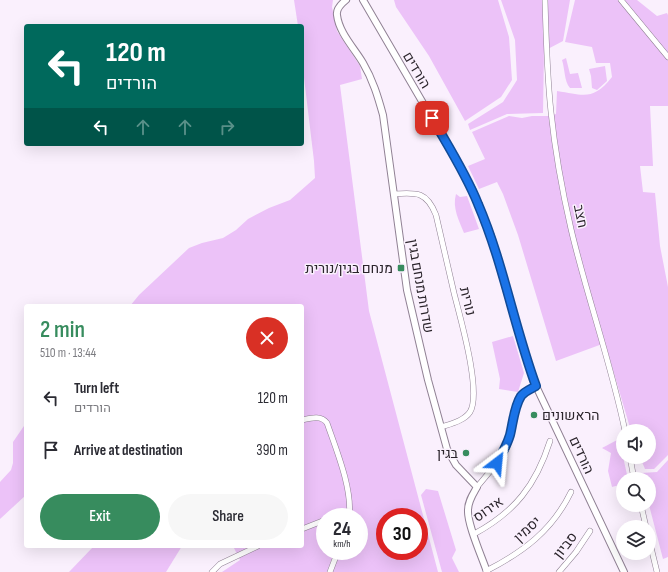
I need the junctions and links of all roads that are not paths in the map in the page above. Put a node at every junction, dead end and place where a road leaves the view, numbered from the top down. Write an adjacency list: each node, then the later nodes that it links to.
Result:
1 (346, 0): 6 (street, שדרות מנחם בגין)
2 (363, 0): 7 (street, הורדים)
3 (545, 0): 9 (street, חצב)
4 (621, 0): 5 (street)
5 (668, 57)
6 (394, 194): 10 (street, שדרות מנחם בגין); 10 (street, נורית)
7 (536, 386): 12 (street); 26 (street, הורדים)
8 (304, 420): 14 (street)
9 (622, 424)
10 (441, 427): 12 (street, שדרות מנחם בגין)
11 (550, 441): 18 (street, אירוס)
12 (477, 487): 18 (street)
13 (571, 492): 24 (street, יסמין)
14 (350, 508)
15 (316, 524): 16 (street)
16 (304, 528)
17 (590, 531): 25 (street, סביון)
18 (474, 534): 24 (street)
19 (254, 548): 22 (street)
20 (335, 560): 23 (street)
21 (654, 560): 27 (street)
22 (212, 572)
23 (330, 572)
24 (487, 572)
25 (559, 572)
26 (624, 572)
27 (657, 572)

